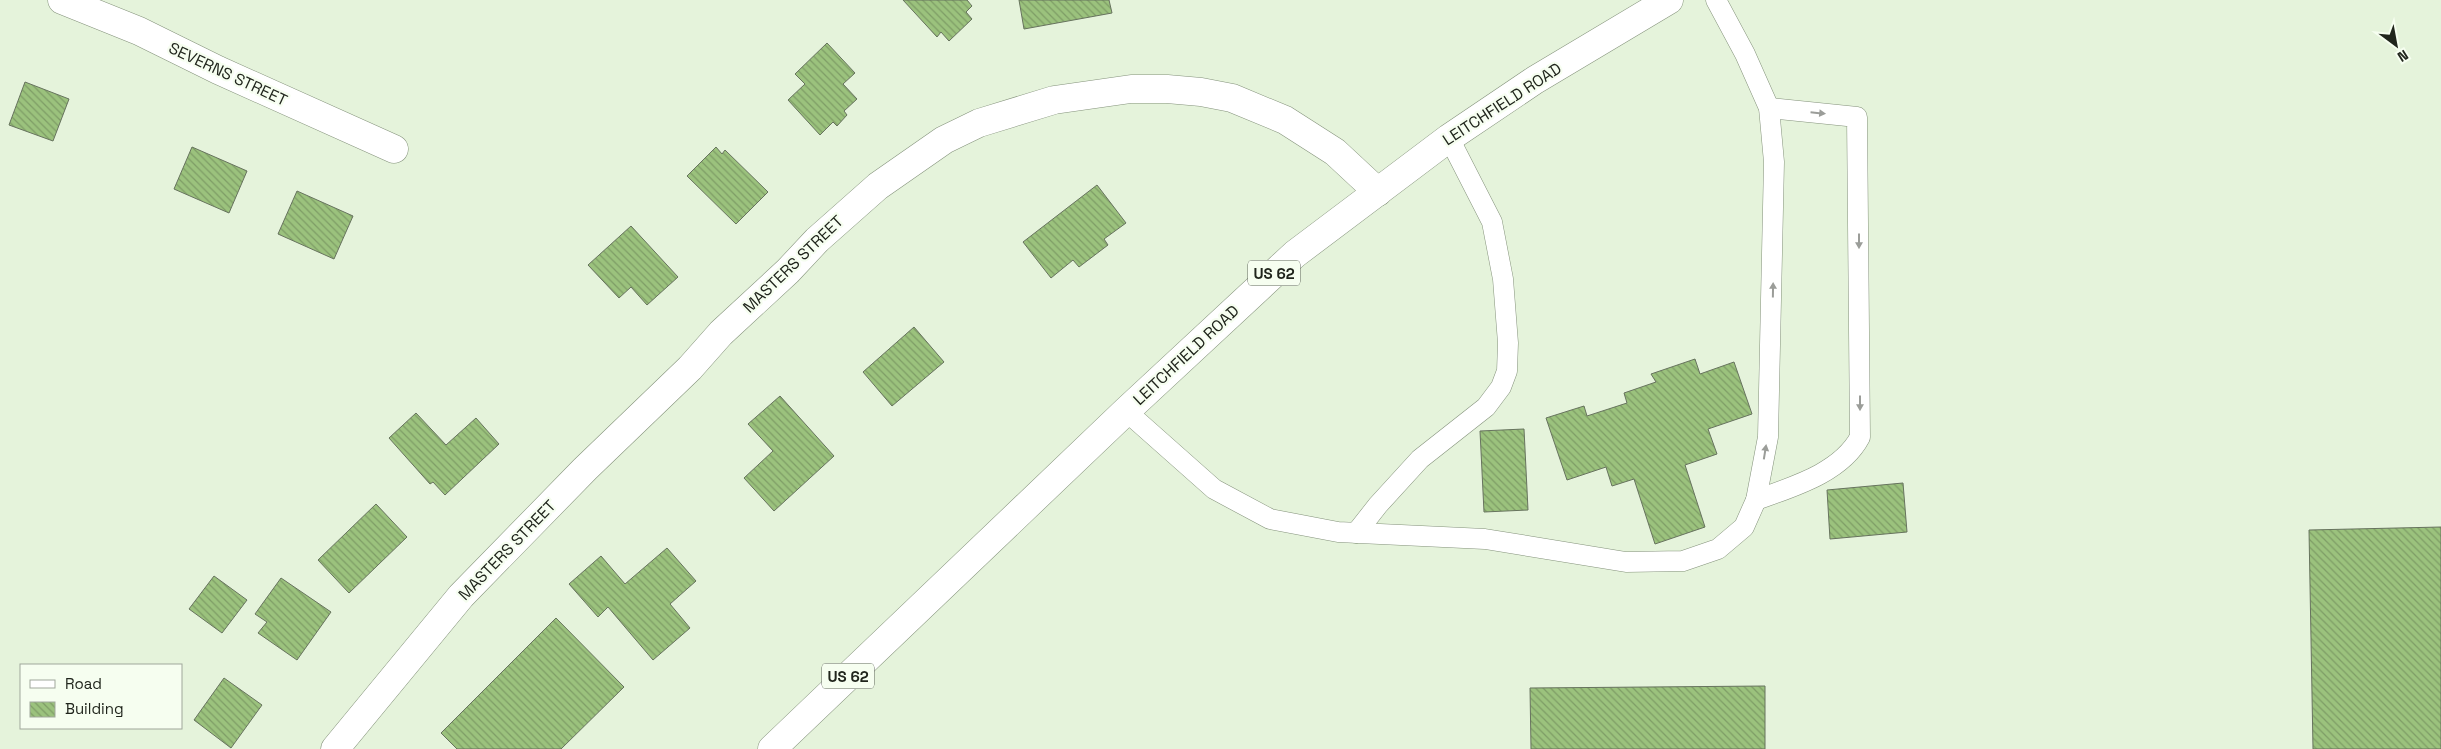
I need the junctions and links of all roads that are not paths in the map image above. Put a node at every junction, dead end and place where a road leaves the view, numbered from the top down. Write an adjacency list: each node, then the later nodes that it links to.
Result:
1 (62, 0): 6 (street, SEVERNS STREET)
2 (1669, 0): 5 (street, LEITCHFIELD ROAD / US 62)
3 (1716, 0): 4 (lane)
4 (1769, 108): 9 (lane, one-way to 4); 9 (lane, one-way to 9)
5 (1449, 138): 7 (street, LEITCHFIELD ROAD / US 62); 10 (lane)
6 (394, 150)
7 (1378, 192): 8 (street, LEITCHFIELD ROAD / US 62); 11 (street, MASTERS STREET)
8 (1126, 411): 10 (lane); 12 (street, LEITCHFIELD ROAD / US 62)
9 (1756, 500): 10 (lane)
10 (1356, 533)
11 (335, 749)
12 (772, 749)

